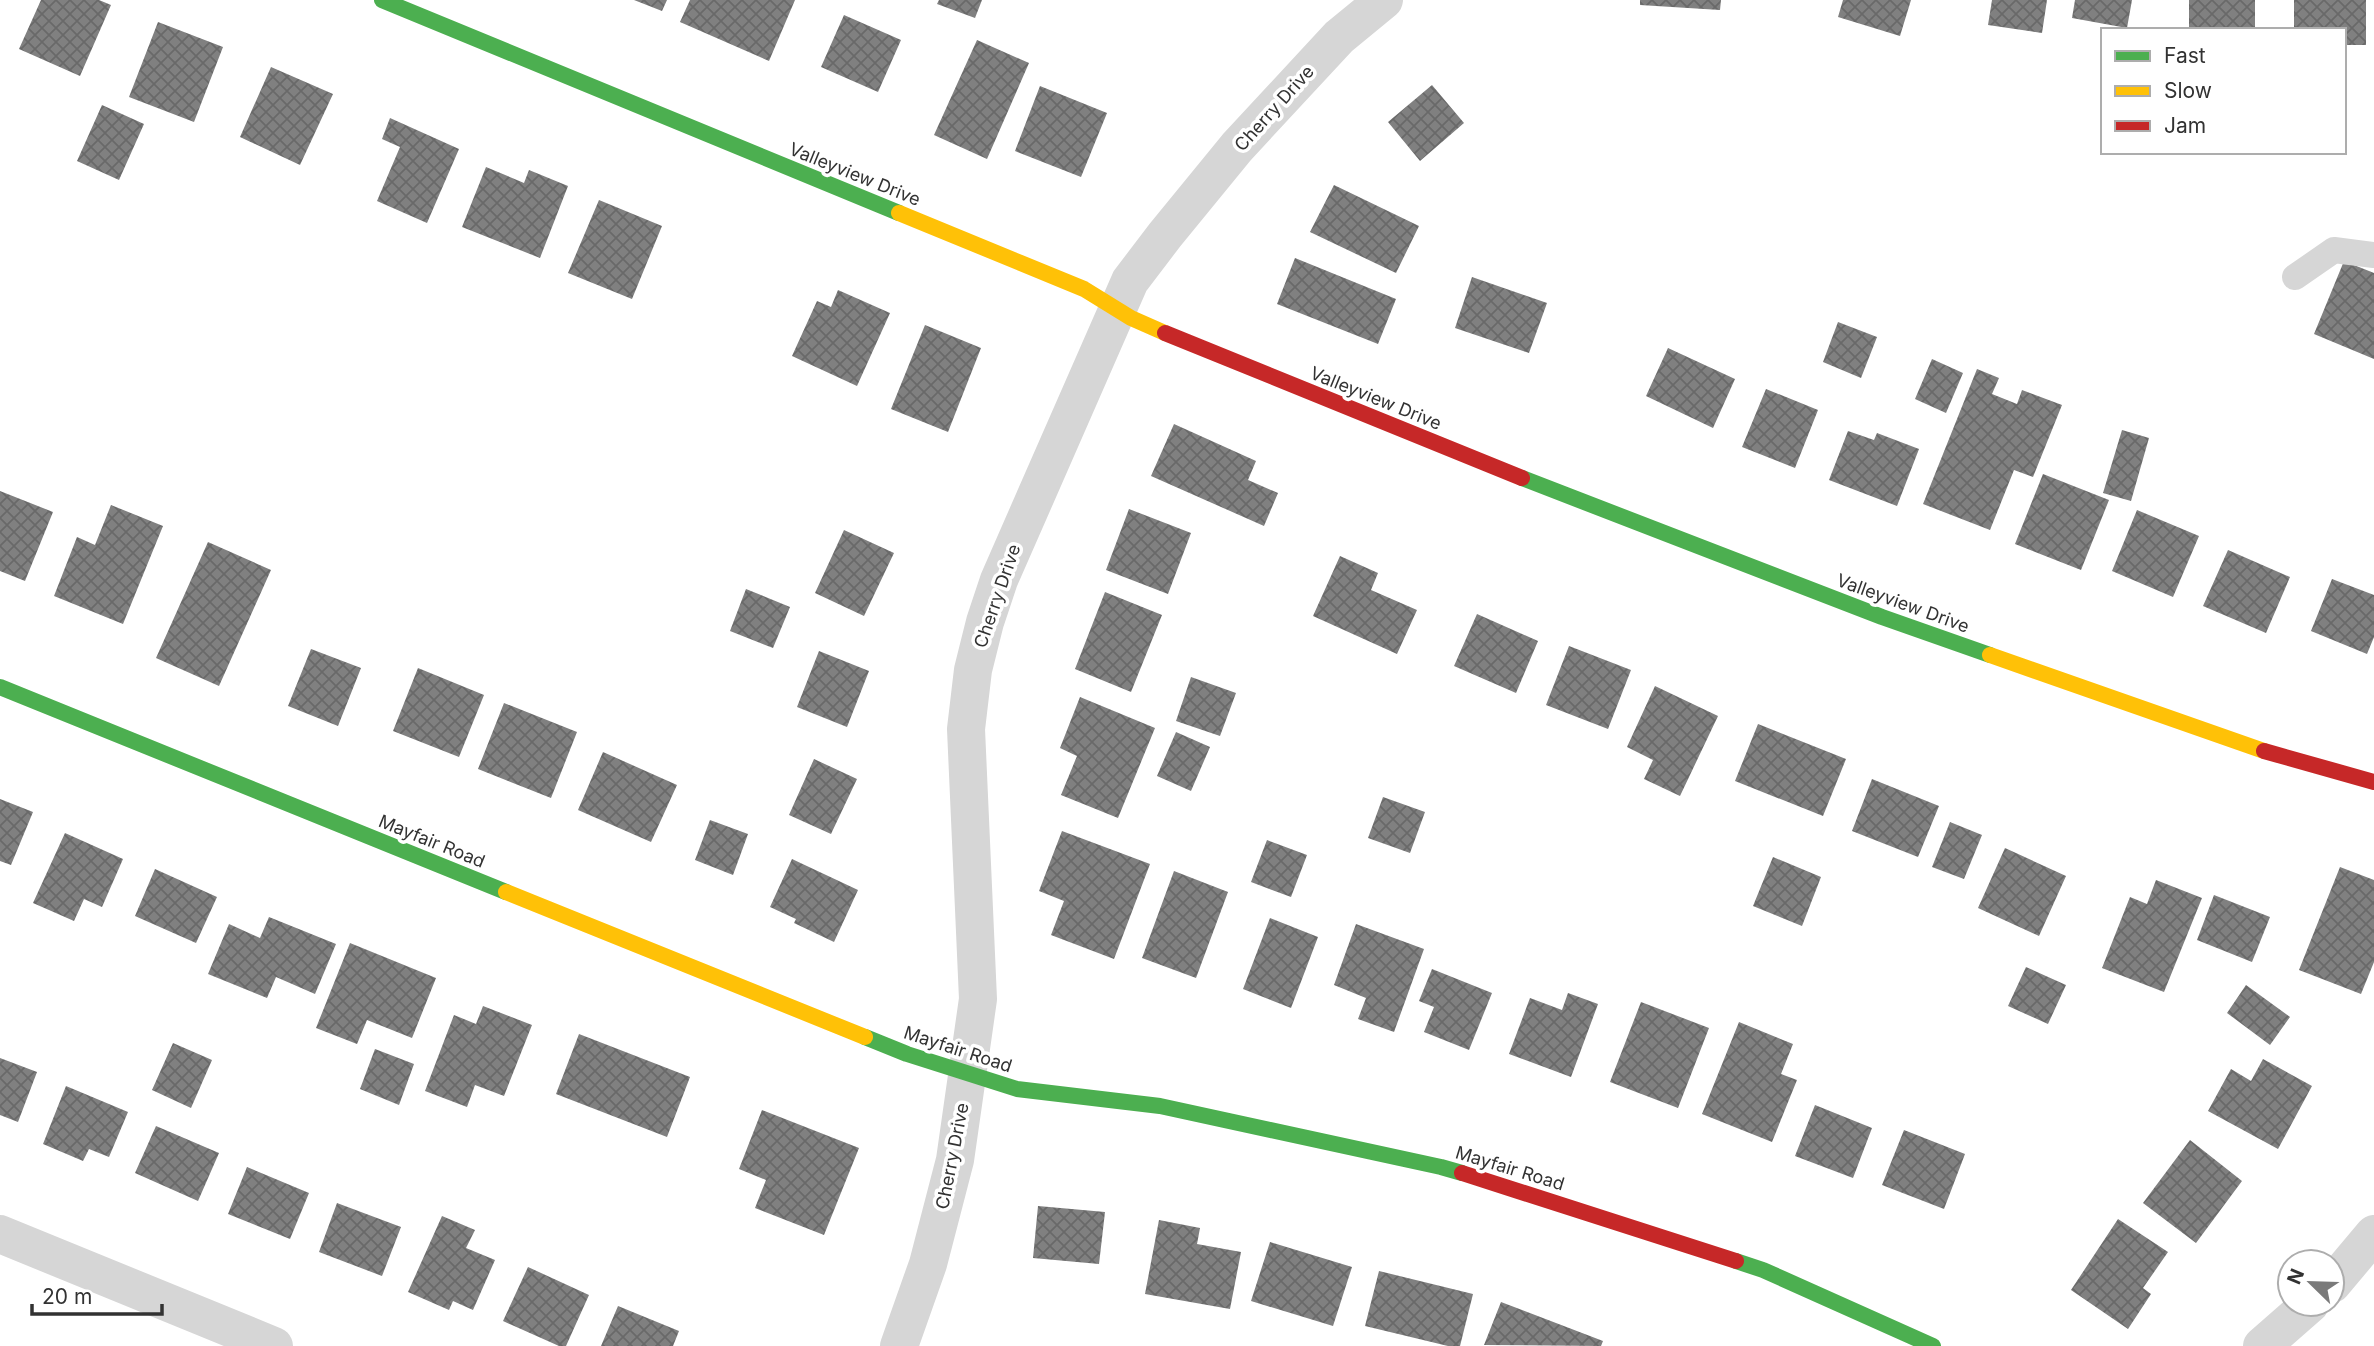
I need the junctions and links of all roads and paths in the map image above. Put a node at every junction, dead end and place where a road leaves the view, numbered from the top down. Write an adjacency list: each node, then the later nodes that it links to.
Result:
1 (382, 0): 5 (street, Valleyview Drive)
2 (1384, 0): 5 (street, Cherry Drive)
3 (2374, 255): 4 (lane)
4 (2295, 276)
5 (1117, 309): 7 (street, Valleyview Drive); 8 (street, Cherry Drive)
6 (0, 687): 8 (street, Mayfair Road)
7 (2374, 782)
8 (968, 1074): 14 (street, Cherry Drive); 15 (street, Mayfair Road)
9 (0, 1234): 13 (street)
10 (2374, 1234): 11 (street)
11 (2346, 1267)
12 (2294, 1318): 16 (street)
13 (274, 1346)
14 (899, 1346)
15 (1933, 1346)
16 (2262, 1346)

